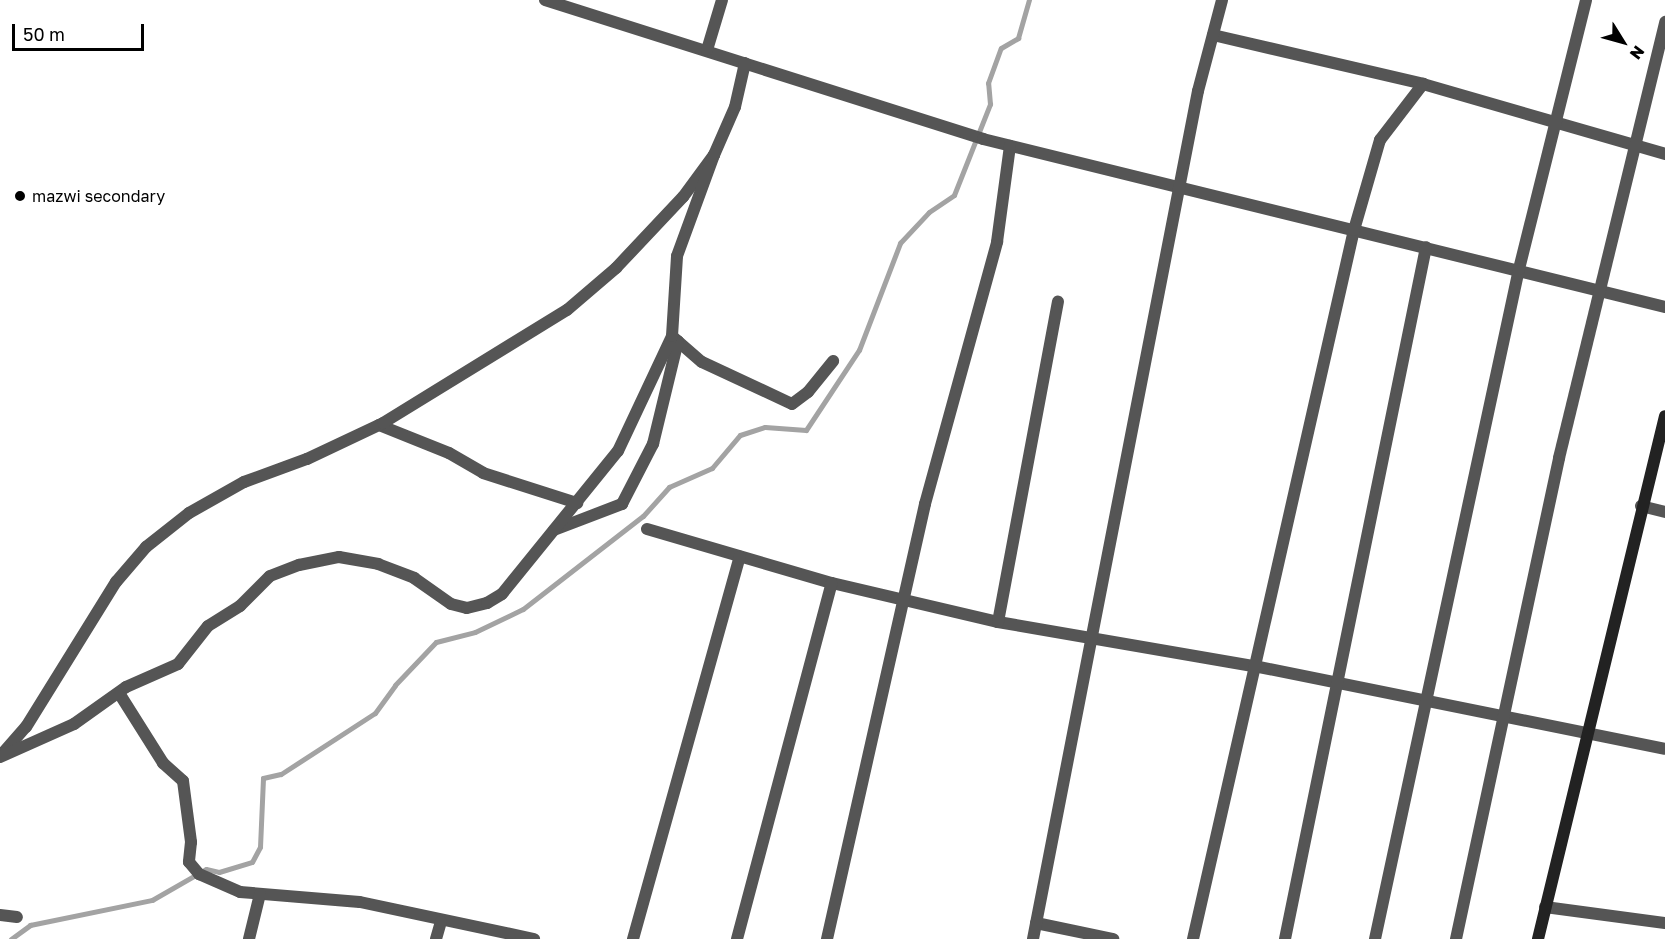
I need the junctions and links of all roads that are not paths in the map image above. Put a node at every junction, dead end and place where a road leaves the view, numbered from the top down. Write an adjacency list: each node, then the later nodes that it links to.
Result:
1 (545, 0): 7 (street)
2 (722, 0): 7 (street)
3 (1222, 0): 6 (street)
4 (1586, 0): 10 (street)
5 (1665, 22): 11 (street)
6 (1213, 35): 9 (street); 15 (street)
7 (707, 50): 8 (street)
8 (745, 63): 12 (street); 14 (street)
9 (1423, 84): 10 (street); 16 (street)
10 (1555, 121): 11 (street); 18 (street)
11 (1634, 145): 13 (street); 19 (street)
12 (1010, 146): 15 (street); 33 (street)
13 (1665, 154)
14 (714, 155): 22 (street); 25 (street)
15 (1180, 187): 16 (street); 35 (street)
16 (1354, 230): 17 (street); 36 (street)
17 (1426, 248): 18 (street); 37 (street)
18 (1520, 269): 19 (street); 39 (street)
19 (1599, 289): 21 (street); 40 (street)
20 (1058, 302): 34 (street)
21 (1665, 307)
22 (675, 338): 23 (street); 26 (street); 30 (street)
23 (833, 361)
24 (1665, 416): 27 (street)
25 (379, 425): 26 (street); 43 (street)
26 (577, 503): 30 (street)
27 (1641, 506): 28 (street); 41 (street)
28 (1665, 512)
29 (647, 529): 31 (street)
30 (553, 530): 38 (street)
31 (740, 556): 32 (street); 54 (street)
32 (832, 583): 33 (street); 55 (street)
33 (904, 599): 34 (street); 56 (street)
34 (998, 622): 35 (street)
35 (1093, 638): 36 (street); 49 (street)
36 (1254, 666): 37 (street); 59 (street)
37 (1337, 683): 39 (street); 60 (street)
38 (119, 693): 43 (street); 44 (street)
39 (1428, 701): 40 (street); 61 (street)
40 (1501, 716): 41 (street); 62 (street)
41 (1588, 733): 42 (street); 45 (street)
42 (1665, 749)
43 (0, 756)
44 (260, 894): 48 (street); 51 (street)
45 (1545, 907): 50 (street); 63 (street)
46 (0, 915): 47 (street)
47 (17, 917)
48 (441, 922): 52 (street); 53 (street)
49 (1036, 923): 57 (street); 58 (street)
50 (1665, 923)
51 (249, 939)
52 (436, 939)
53 (534, 939)
54 (633, 939)
55 (737, 939)
56 (827, 939)
57 (1033, 939)
58 (1113, 939)
59 (1193, 939)
60 (1285, 939)
61 (1376, 939)
62 (1456, 939)
63 (1538, 939)

